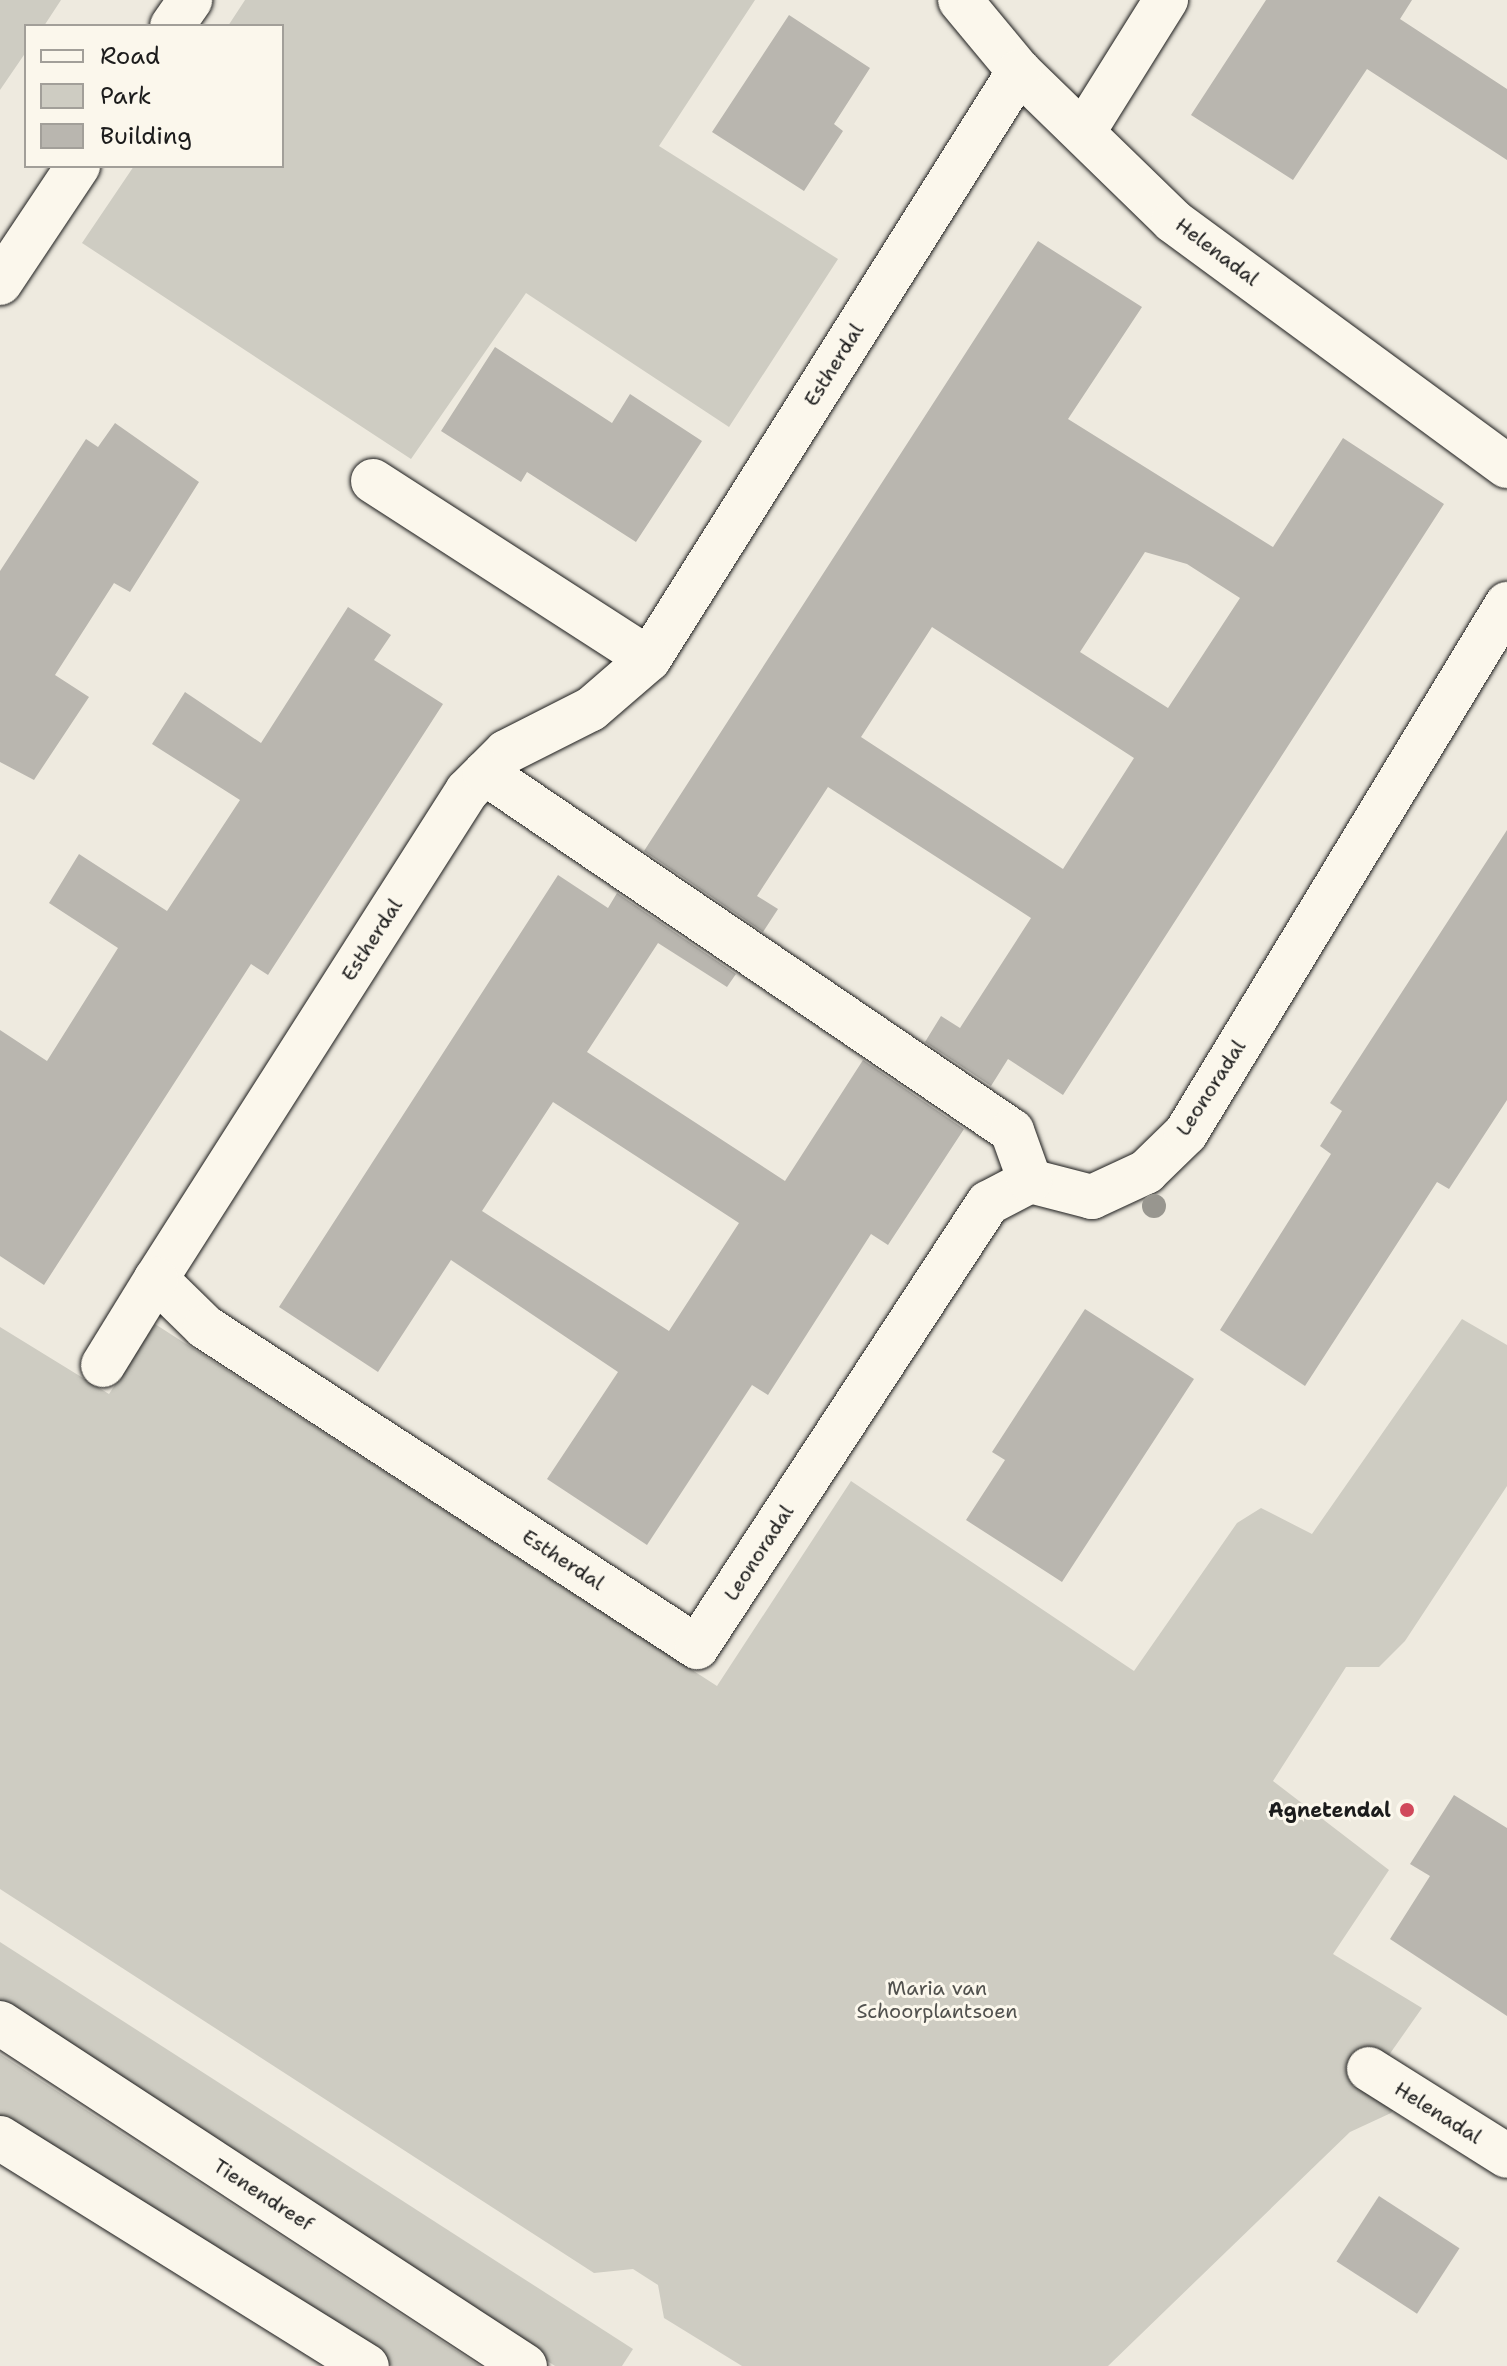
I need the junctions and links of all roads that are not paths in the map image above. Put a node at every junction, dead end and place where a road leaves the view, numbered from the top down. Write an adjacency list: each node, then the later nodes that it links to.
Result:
1 (190, 0): 4 (street)
2 (960, 0): 5 (street, Helenadal)
3 (1166, 0): 6 (street)
4 (173, 24)
5 (1019, 71): 6 (street, Helenadal); 12 (street, Estherdal)
6 (1084, 131): 9 (street, Helenadal)
7 (77, 168): 8 (street)
8 (0, 283)
9 (1507, 466)
10 (373, 481): 12 (street)
11 (1507, 604): 14 (street, Leonoradal)
12 (649, 659): 13 (street, Estherdal)
13 (485, 773): 14 (street); 15 (street, Estherdal)
14 (1030, 1181): 17 (street, Leonoradal)
15 (156, 1279): 16 (street, Estherdal); 17 (street, Estherdal)
16 (103, 1365)
17 (697, 1647)
18 (0, 2023): 23 (street, Tienendreef)
19 (1369, 2069): 21 (street, Helenadal)
20 (0, 2138): 22 (street)
21 (1507, 2156)
22 (367, 2366)
23 (525, 2366)

